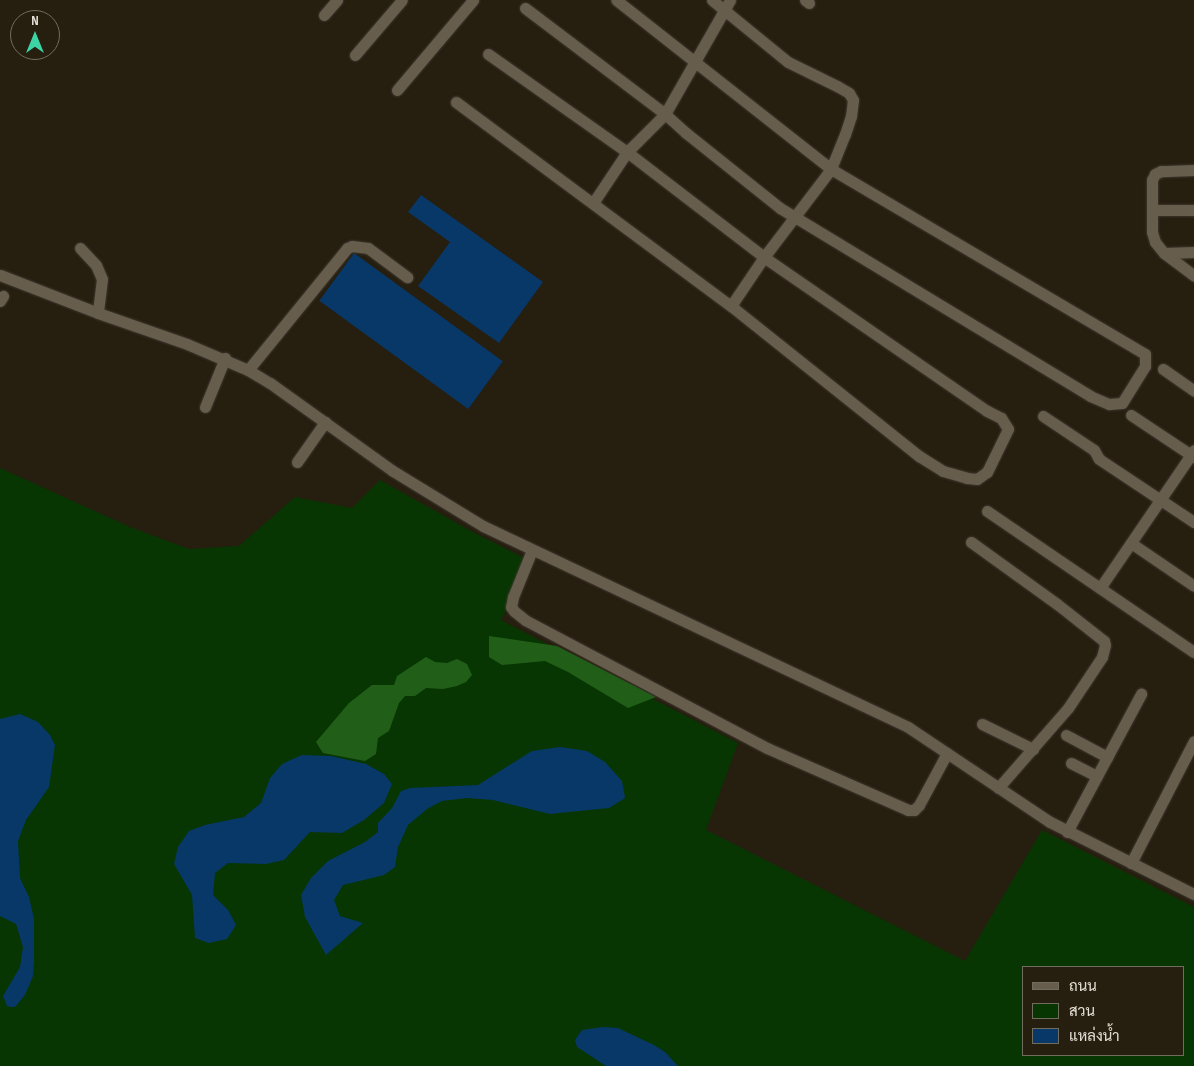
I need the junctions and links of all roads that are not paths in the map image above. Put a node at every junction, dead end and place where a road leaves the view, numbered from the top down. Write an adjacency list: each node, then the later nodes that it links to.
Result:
1 (337, 0): 8 (street)
2 (402, 0): 10 (street)
3 (472, 0): 12 (street)
4 (616, 0): 11 (street)
5 (712, 0): 6 (street)
6 (727, 5): 11 (street); 16 (street)
7 (525, 8): 14 (street)
8 (324, 16)
9 (488, 54): 15 (street)
10 (355, 55)
11 (696, 61): 14 (street); 16 (street)
12 (397, 90)
13 (456, 102): 18 (street)
14 (665, 114): 15 (street); 21 (street)
15 (627, 152): 18 (street); 25 (street)
16 (831, 169): 21 (street); 21 (street)
17 (1194, 170): 19 (street)
18 (593, 203): 29 (street)
19 (1152, 210): 20 (street); 24 (street)
20 (1194, 210)
21 (796, 216): 25 (street)
22 (80, 248): 30 (street)
23 (1194, 252): 24 (street)
24 (1164, 253): 27 (street)
25 (764, 257): 29 (street); 29 (street)
26 (0, 274): 30 (street)
27 (1194, 276)
28 (407, 278): 32 (street)
29 (731, 306)
30 (98, 313): 31 (street)
31 (225, 358): 32 (street); 35 (street)
32 (248, 370): 38 (street)
33 (1163, 370): 34 (street)
34 (1194, 391)
35 (205, 407)
36 (1131, 415): 39 (street)
37 (1043, 416): 41 (street)
38 (325, 422): 40 (street); 46 (street)
39 (1193, 454): 41 (street)
40 (297, 462)
41 (1160, 500): 43 (street); 45 (street)
42 (987, 511): 48 (street)
43 (1194, 522)
44 (971, 542): 54 (street)
45 (1130, 543): 47 (street); 48 (street)
46 (532, 550): 55 (street); 55 (street)
47 (1194, 586)
48 (1100, 588): 49 (street)
49 (1194, 652)
50 (1141, 694): 56 (street)
51 (982, 724): 54 (street)
52 (1066, 735): 56 (street)
53 (1194, 741): 61 (street)
54 (1033, 749): 59 (street)
55 (947, 753): 59 (street)
56 (1107, 757): 58 (street)
57 (1071, 762): 58 (street)
58 (1096, 776): 60 (street)
59 (998, 788): 60 (street)
60 (1067, 832): 61 (street)
61 (1131, 863): 62 (street)
62 (1193, 891)

